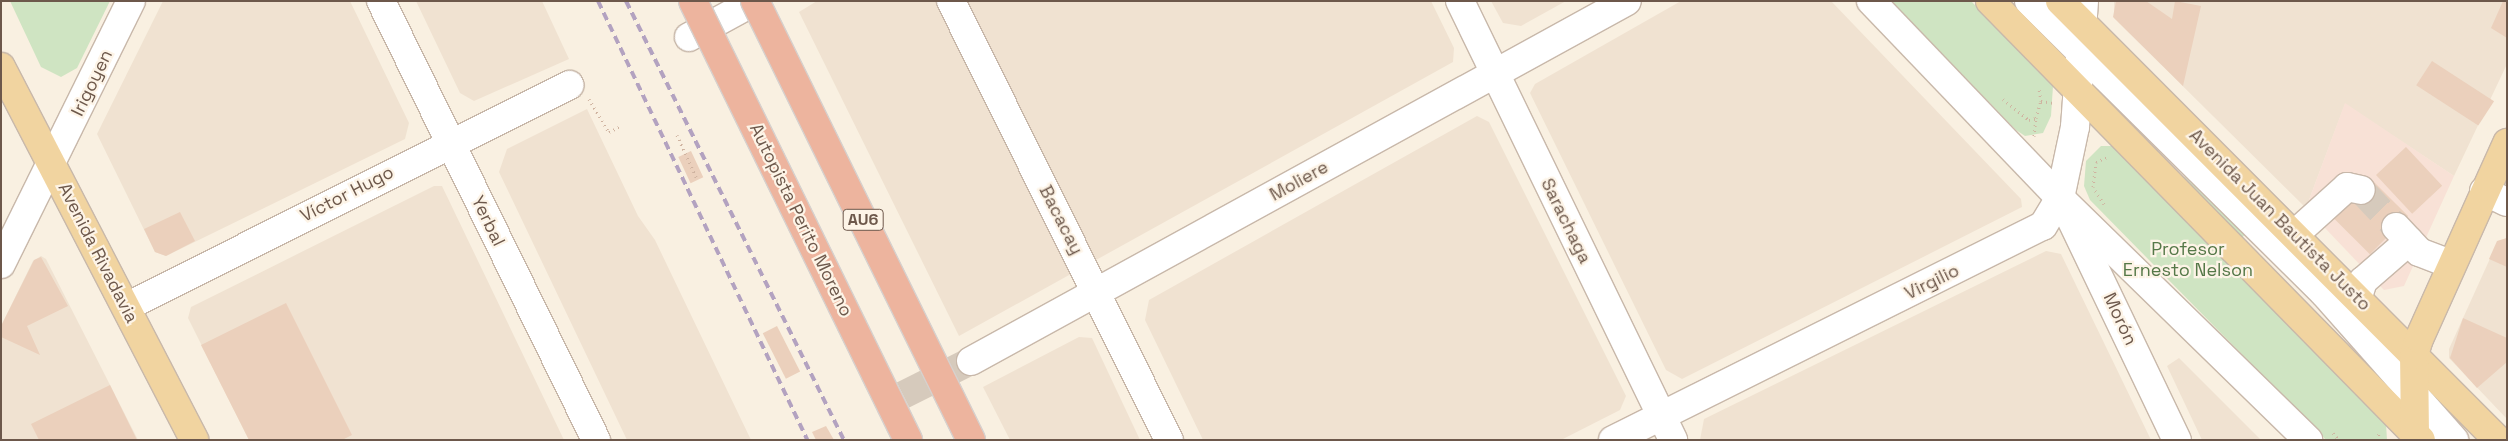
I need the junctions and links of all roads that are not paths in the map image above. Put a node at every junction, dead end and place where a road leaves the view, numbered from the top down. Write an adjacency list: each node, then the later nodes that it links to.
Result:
1 (131, 1): 21 (street, Irigoyen)
2 (381, 1): 19 (street, Yerbal)
3 (693, 1): 38 (highway, Autopista Perito Moreno, bridge)
4 (755, 1): 13 (street); 39 (highway, AU6, bridge)
5 (951, 1): 28 (street, Bacacay)
6 (1460, 1): 16 (street, Sarachaga)
7 (1627, 1): 16 (street, Moliere)
8 (1871, 1): 24 (street)
9 (1990, 1): 18 (main road)
10 (2029, 1): 14 (street)
11 (2060, 1): 12 (main road, Avenida Juan Bautista Justo)
12 (2083, 12): 14 (street, Virgilio); 25 (main road, Avenida Juan Bautista Justo)
13 (689, 37)
14 (2081, 56): 18 (street, Virgilio); 33 (street)
15 (1, 67): 21 (main road, Avenida Rivadavia)
16 (1495, 74): 28 (street, Moliere); 34 (street, Sarachaga)
17 (569, 85): 19 (street, Víctor Hugo)
18 (2080, 92): 24 (street, Virgilio); 35 (main road)
19 (449, 143): 30 (street, Víctor Hugo); 37 (street, Yerbal)
20 (2507, 143): 23 (main road)
21 (52, 164): 26 (street, Irigoyen); 30 (main road, Avenida Rivadavia)
22 (2361, 190): 25 (street)
23 (2495, 197): 27 (main road)
24 (2060, 198): 34 (street, Virgilio); 43 (street, Morón); 44 (street)
25 (2295, 234): 29 (main road, Avenida Juan Bautista Justo)
26 (1, 264)
27 (2452, 264): 29 (street); 31 (main road)
28 (1097, 292): 32 (street, Moliere); 40 (street, Bacacay)
29 (2358, 297): 31 (main road, Avenida Juan Bautista Justo)
30 (126, 306): 36 (main road, Avenida Rivadavia)
31 (2414, 355): 33 (main road); 46 (main road, Avenida Juan Bautista Justo)
32 (971, 360)
33 (2415, 393): 35 (main road); 45 (street)
34 (1662, 416): 41 (street, Virgilio); 42 (street, Sarachaga)
35 (2417, 438)
36 (194, 440)
37 (596, 440)
38 (908, 440)
39 (971, 440)
40 (1169, 440)
41 (1613, 440)
42 (1673, 440)
43 (2177, 440)
44 (2308, 440)
45 (2454, 440)
46 (2498, 440)

